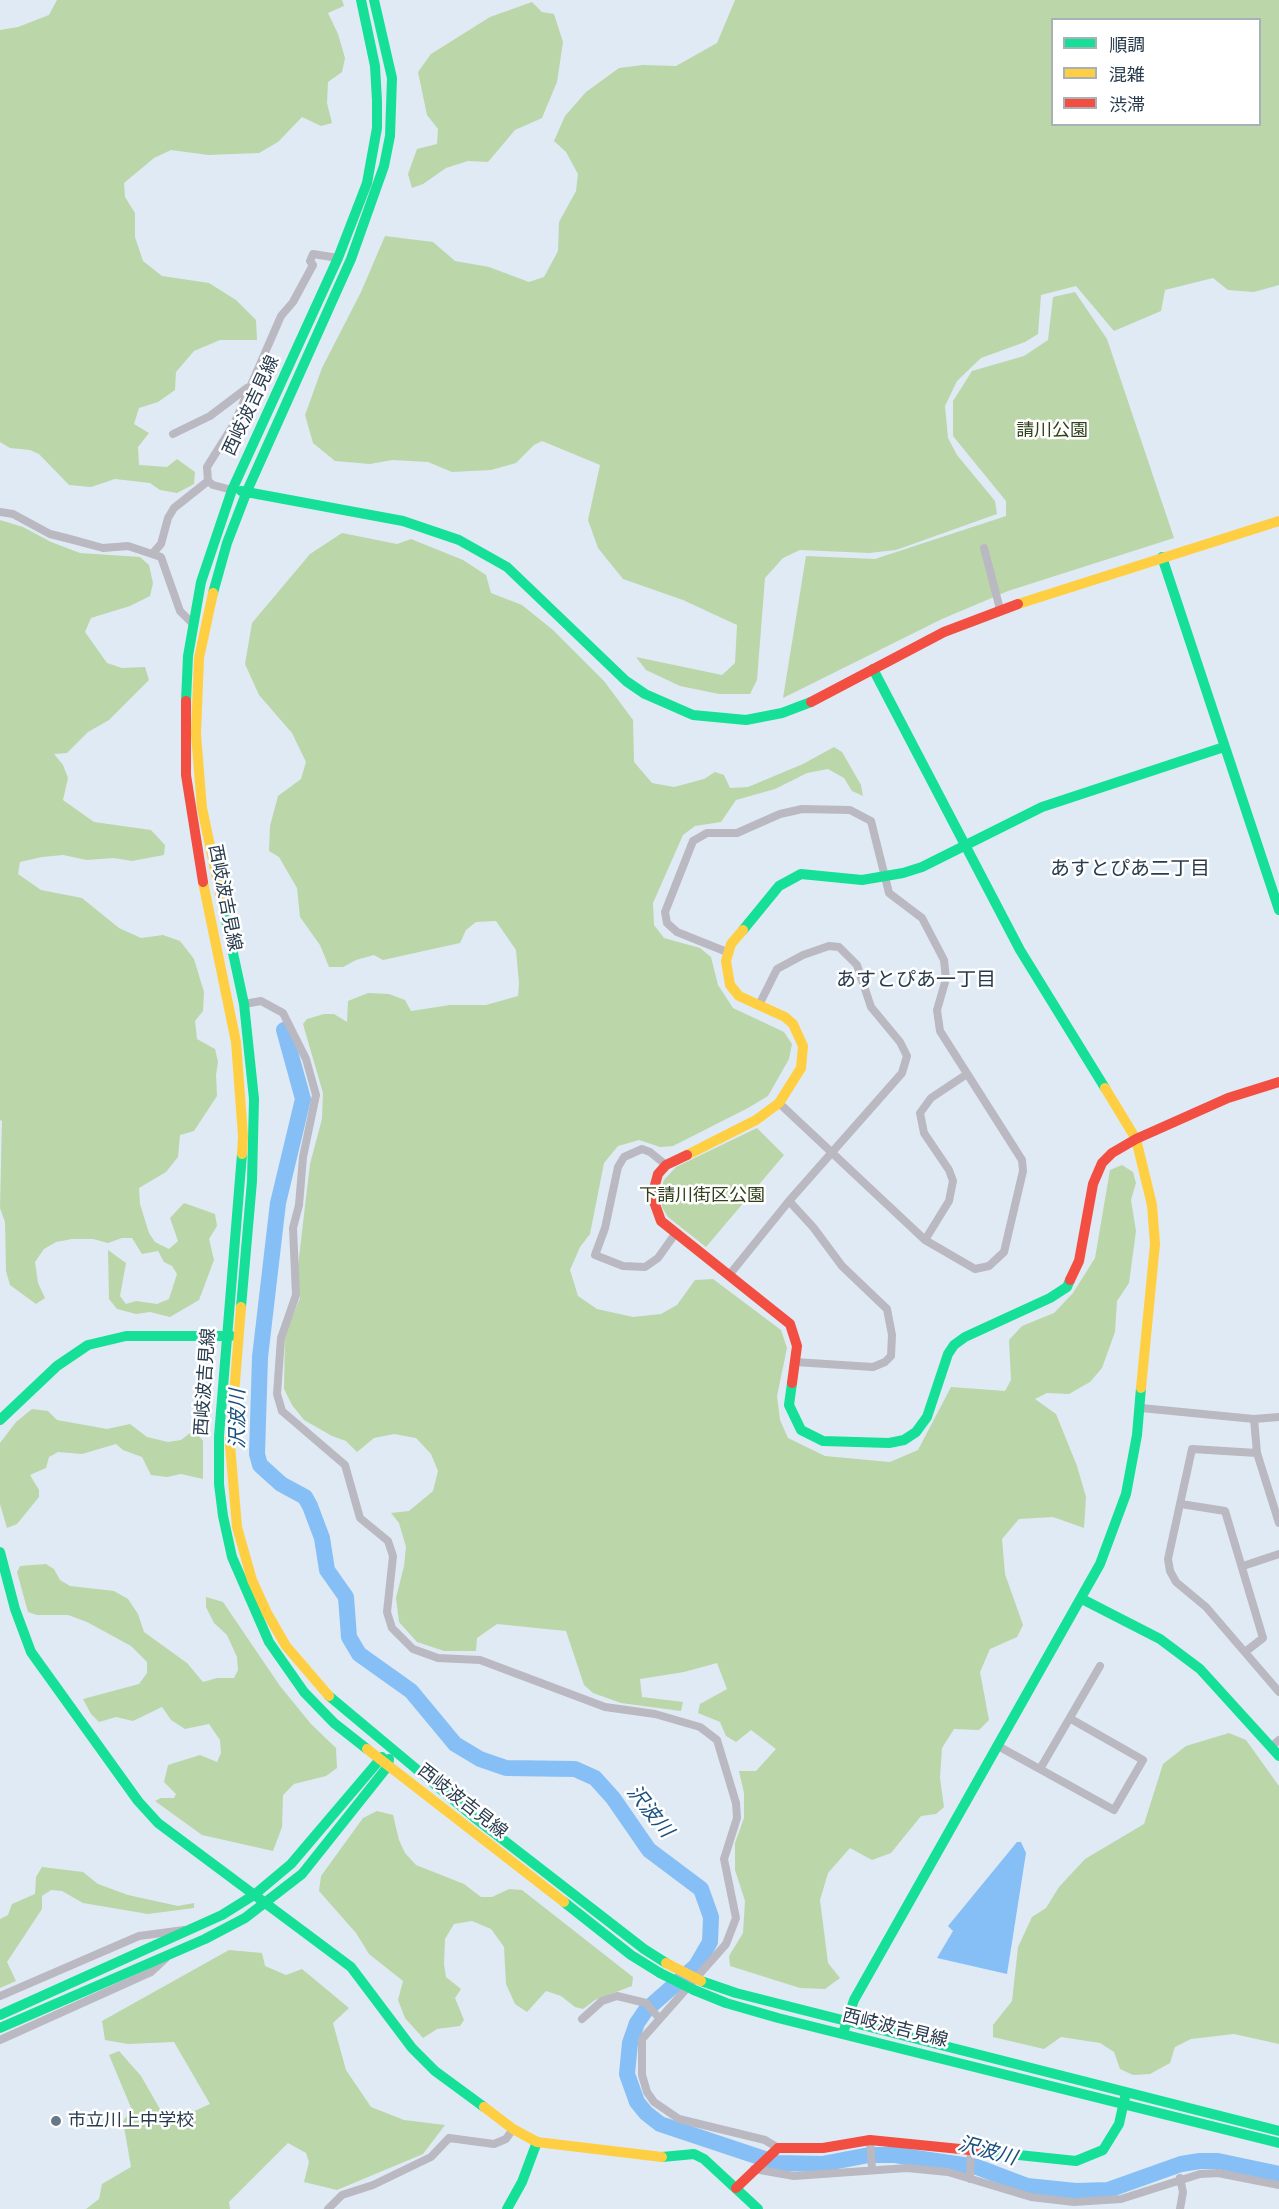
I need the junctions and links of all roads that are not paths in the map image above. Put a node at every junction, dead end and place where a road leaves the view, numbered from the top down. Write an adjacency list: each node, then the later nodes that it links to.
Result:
1 (361, 0): 3 (street, 西岐波吉見線)
2 (374, 0): 8 (street, 西岐波吉見線)
3 (338, 258): 4 (street); 7 (street, 西岐波吉見線)
4 (247, 388): 5 (street); 6 (street)
5 (173, 434)
6 (208, 481): 7 (street); 12 (street)
7 (231, 489): 8 (street); 15 (street, 西岐波吉見線)
8 (247, 491): 16 (street); 22 (street, 西岐波吉見線)
9 (0, 512): 12 (street)
10 (1279, 521): 13 (street)
11 (984, 548): 14 (street)
12 (153, 553): 15 (street)
13 (1162, 557): 14 (street); 17 (street)
14 (1000, 609): 16 (street)
15 (193, 624): 34 (street, 西岐波吉見線)
16 (873, 669): 18 (street)
17 (1224, 747): 18 (street); 20 (street)
18 (965, 845): 19 (street); 27 (street)
19 (884, 877): 21 (street); 21 (street); 24 (street)
20 (1279, 910)
21 (727, 952): 23 (street)
22 (244, 1004): 35 (street, 西岐波吉見線); 64 (street)
23 (759, 1005): 26 (street); 28 (street)
24 (967, 1074): 32 (street); 32 (street)
25 (1279, 1082): 27 (street)
26 (779, 1103): 28 (street); 29 (street)
27 (1136, 1139): 36 (street); 37 (street)
28 (832, 1152): 30 (street); 32 (street)
29 (666, 1165): 31 (street); 31 (street)
30 (789, 1201): 33 (street); 36 (street)
31 (675, 1234): 33 (street)
32 (925, 1240)
33 (730, 1275): 36 (street)
34 (225, 1336): 35 (street); 40 (street); 56 (street, 西岐波吉見線)
35 (240, 1336): 54 (street, 西岐波吉見線)
36 (795, 1362)
37 (1141, 1408): 39 (street); 47 (street)
38 (1279, 1416): 39 (street)
39 (1254, 1419): 41 (street)
40 (0, 1420)
41 (1257, 1453): 42 (street); 43 (street)
42 (1181, 1504): 46 (street); 48 (street)
43 (1279, 1523)
44 (0, 1552): 58 (street)
45 (1279, 1554): 46 (street)
46 (1243, 1566): 48 (street)
47 (1082, 1599): 52 (street); 53 (street)
48 (1245, 1652): 50 (street)
49 (1100, 1666): 51 (street)
50 (1279, 1692)
51 (1071, 1719): 57 (street); 57 (street)
52 (1275, 1743): 55 (street)
53 (998, 1746): 57 (street); 66 (street)
54 (392, 1750): 56 (street); 66 (street, 西岐波吉見線, bridge)
55 (1279, 1756)
56 (383, 1762): 58 (street); 59 (street); 68 (street, 西岐波吉見線, bridge)
57 (1040, 1769)
58 (254, 1895): 59 (street); 60 (street)
59 (266, 1903): 61 (street); 71 (street)
60 (190, 1929): 62 (street); 63 (street)
61 (171, 1953): 67 (street); 69 (street)
62 (0, 1996)
63 (0, 2015)
64 (658, 2016): 65 (street); 76 (street)
65 (582, 2019)
66 (847, 2021): 68 (street); 70 (street, 西岐波吉見線)
67 (0, 2028)
68 (843, 2033): 70 (street, 西岐波吉見線)
69 (0, 2040)
70 (1125, 2098): 72 (street, 西岐波吉見線); 74 (street, 西岐波吉見線); 77 (street)
71 (513, 2129): 73 (street); 84 (street)
72 (1279, 2131)
73 (537, 2142): 83 (street); 85 (street)
74 (1279, 2143)
75 (870, 2144): 76 (street); 77 (street); 78 (street)
76 (774, 2150): 79 (street)
77 (971, 2152): 80 (street)
78 (872, 2167): 79 (street); 80 (street)
79 (755, 2168): 83 (street)
80 (970, 2176): 81 (street)
81 (1180, 2178): 82 (street); 87 (street)
82 (1279, 2185)
83 (736, 2188): 86 (street)
84 (328, 2209)
85 (507, 2209)
86 (758, 2209)
87 (1180, 2209)

